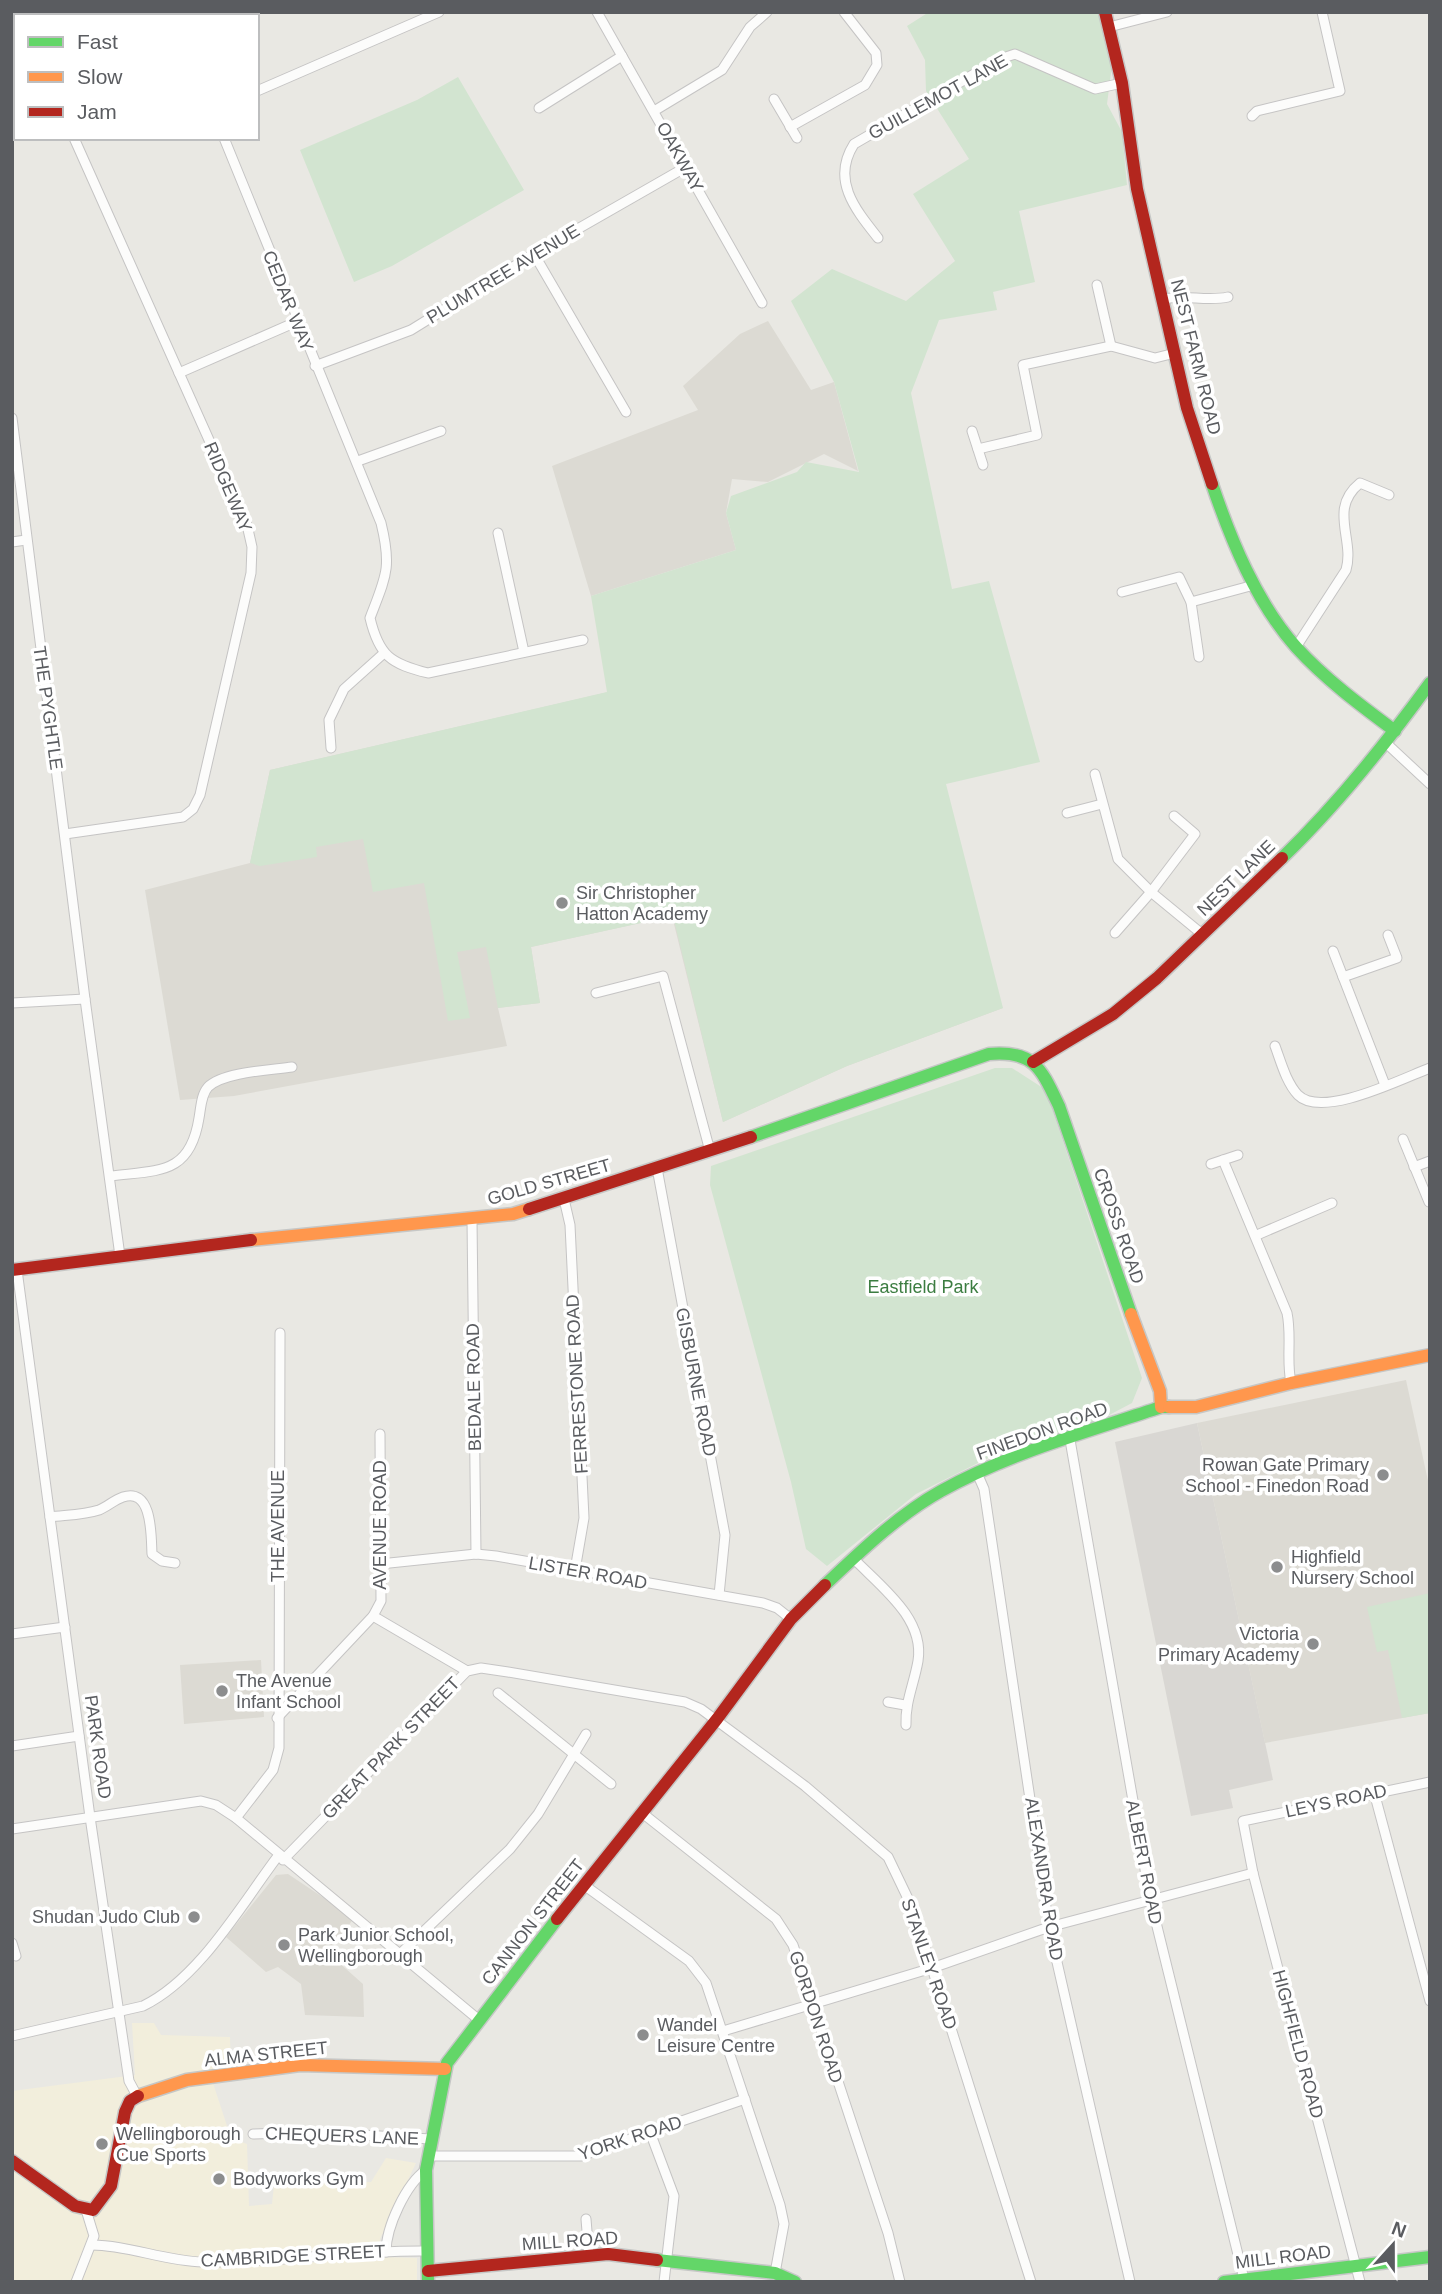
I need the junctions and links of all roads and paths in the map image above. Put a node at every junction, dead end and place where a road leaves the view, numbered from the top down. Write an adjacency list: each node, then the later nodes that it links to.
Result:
1 (439, 12): 11 (street)
2 (597, 12): 9 (street, OAKWAY)
3 (767, 12): 14 (street)
4 (844, 12): 16 (street)
5 (1105, 12): 8 (street, NEST FARM ROAD)
6 (1167, 12): 8 (street)
7 (1322, 12): 15 (street)
8 (1109, 27): 10 (street, NEST FARM ROAD)
9 (622, 56): 13 (street); 14 (street, OAKWAY)
10 (1122, 83): 21 (street, GUILLEMOT LANE); 25 (street, NEST FARM ROAD)
11 (259, 90)
12 (774, 99): 16 (street)
13 (540, 108)
14 (654, 111): 20 (street, OAKWAY)
15 (1252, 116)
16 (790, 127): 17 (street)
17 (797, 138)
18 (75, 140): 31 (street, RIDGEWAY)
19 (225, 140): 27 (street, CEDAR WAY)
20 (685, 167): 22 (street, PLUMTREE AVENUE); 26 (street, OAKWAY)
21 (878, 238)
22 (534, 254): 30 (street, PLUMTREE AVENUE); 32 (street)
23 (1097, 285): 28 (street)
24 (1228, 297): 25 (street)
25 (1164, 299): 29 (street, NEST FARM ROAD)
26 (762, 303)
27 (296, 322): 30 (street, CEDAR WAY); 31 (street)
28 (1111, 346): 29 (street); 36 (street)
29 (1175, 353): 43 (street, NEST FARM ROAD)
30 (315, 366): 37 (street, CEDAR WAY)
31 (179, 373): 60 (street, RIDGEWAY)
32 (626, 412)
33 (12, 418): 41 (street, THE PYGHTLE)
34 (441, 431): 37 (street)
35 (972, 431): 36 (street)
36 (978, 449): 38 (street)
37 (358, 461): 49 (street, CEDAR WAY)
38 (983, 465)
39 (1389, 495): 47 (street)
40 (498, 533): 48 (street)
41 (26, 540): 42 (street); 60 (street, THE PYGHTLE)
42 (12, 542)
43 (1254, 585): 45 (street); 47 (street, NEST FARM ROAD)
44 (1122, 593): 45 (street)
45 (1191, 602): 50 (street)
46 (583, 640): 48 (street)
47 (1296, 647): 52 (street, NEST FARM ROAD)
48 (524, 652): 49 (street)
49 (383, 654): 54 (street)
50 (1199, 657)
51 (1430, 683): 52 (street, NEST LANE)
52 (1395, 731): 53 (street, NEST LANE)
53 (1386, 743): 56 (street); 63 (street, NEST LANE)
54 (331, 748)
55 (1095, 774): 57 (street)
56 (1430, 784)
57 (1102, 804): 58 (street); 61 (street)
58 (1067, 813)
59 (1174, 816): 61 (street)
60 (65, 834): 68 (street, THE PYGHTLE)
61 (1151, 892): 62 (street); 63 (street)
62 (1115, 933)
63 (1202, 934): 71 (street, NEST LANE)
64 (1388, 935): 66 (street)
65 (1333, 951): 66 (street)
66 (1343, 977): 74 (street)
67 (596, 993): 76 (street)
68 (85, 999): 69 (street); 83 (street, THE PYGHTLE)
69 (12, 1003)
70 (1275, 1046): 74 (street)
71 (1033, 1062): 76 (street, GOLD STREET); 94 (street, CROSS ROAD)
72 (292, 1067): 83 (street)
73 (1430, 1068): 74 (street)
74 (1385, 1085)
75 (1403, 1139): 81 (street)
76 (710, 1151): 82 (street, GOLD STREET)
77 (1238, 1155): 78 (street)
78 (1223, 1160): 80 (street); 88 (street)
79 (1430, 1161): 81 (street)
80 (1210, 1164)
81 (1413, 1167): 85 (street)
82 (657, 1168): 84 (street, GOLD STREET); 104 (street, GISBURNE ROAD)
83 (111, 1176): 89 (street, THE PYGHTLE)
84 (564, 1199): 87 (street, GOLD STREET); 103 (street, FERRESTONE ROAD)
85 (1429, 1202)
86 (1332, 1203): 88 (street)
87 (472, 1220): 89 (street, GOLD STREET); 99 (street, BEDALE ROAD)
88 (1256, 1235): 93 (street)
89 (120, 1256): 90 (street, GOLD STREET)
90 (15, 1270): 98 (street, PARK ROAD)
91 (280, 1333): 113 (street, THE AVENUE)
92 (1430, 1354): 93 (street, FINEDON ROAD)
93 (1291, 1383): 94 (street, FINEDON ROAD)
94 (1161, 1407): 96 (street, FINEDON ROAD)
95 (380, 1434): 102 (street, AVENUE ROAD)
96 (1070, 1440): 97 (street, FINEDON ROAD); 131 (street, ALBERT ROAD)
97 (976, 1473): 100 (street, FINEDON ROAD); 132 (street, ALEXANDRA ROAD)
98 (50, 1517): 101 (street); 107 (street, PARK ROAD)
99 (475, 1554): 102 (street, LISTER ROAD); 103 (street, LISTER ROAD)
100 (853, 1558): 106 (street, FINEDON ROAD); 112 (street)
101 (175, 1563)
102 (380, 1564): 105 (street, AVENUE ROAD)
103 (575, 1570): 104 (street, LISTER ROAD)
104 (719, 1595): 106 (street, LISTER ROAD)
105 (373, 1616): 109 (street); 113 (street)
106 (791, 1619): 114 (street, FINEDON ROAD)
107 (65, 1627): 108 (street); 117 (street, PARK ROAD)
108 (12, 1634)
109 (467, 1671): 114 (street, GREAT PARK STREET); 128 (street, GREAT PARK STREET)
110 (498, 1693): 119 (street)
111 (888, 1702): 112 (street)
112 (905, 1705): 115 (street)
113 (277, 1718): 125 (street, THE AVENUE)
114 (717, 1719): 123 (street, CANNON STREET); 136 (street, STANLEY ROAD)
115 (906, 1725)
116 (586, 1734): 119 (street)
117 (79, 1736): 118 (street); 124 (street, PARK ROAD)
118 (12, 1746)
119 (574, 1754): 121 (street); 134 (street)
120 (1430, 1782): 122 (street, LEYS ROAD)
121 (611, 1784)
122 (1374, 1793): 126 (street, LEYS ROAD); 137 (street)
123 (641, 1812): 130 (street, CANNON STREET); 138 (street, GORDON ROAD)
124 (90, 1817): 125 (street); 127 (street); 139 (street, PARK ROAD)
125 (236, 1818): 128 (street)
126 (1243, 1821): 129 (street, HIGHFIELD ROAD)
127 (12, 1829)
128 (281, 1858): 134 (street); 139 (street, GREAT PARK STREET)
129 (1253, 1873): 131 (street); 159 (street, HIGHFIELD ROAD)
130 (584, 1885): 140 (street, CANNON STREET); 141 (street)
131 (1150, 1898): 132 (street); 162 (street, ALBERT ROAD)
132 (1049, 1927): 136 (street); 168 (street, ALEXANDRA ROAD)
133 (12, 1943): 135 (street)
134 (400, 1954): 140 (street)
135 (16, 1956)
136 (932, 1968): 138 (street); 167 (street, STANLEY ROAD)
137 (1430, 2001)
138 (811, 2002): 141 (street); 166 (street, GORDON ROAD)
139 (119, 2010): 142 (street, GREAT PARK STREET); 144 (street, PARK ROAD)
140 (479, 2020): 143 (street, CANNON STREET)
141 (723, 2031): 145 (street)
142 (12, 2036)
143 (444, 2069): 144 (street, ALMA STREET); 148 (street, CANNON STREET)
144 (136, 2094): 151 (street)
145 (746, 2099): 146 (street, YORK ROAD); 160 (street)
146 (650, 2132): 150 (street, YORK ROAD); 158 (street)
147 (253, 2134): 148 (street, CHEQUERS LANE)
148 (430, 2139): 150 (street, CANNON STREET)
149 (12, 2161): 151 (street)
150 (427, 2163): 154 (street, CANNON STREET); 155 (street)
151 (86, 2210): 153 (street)
152 (586, 2219): 156 (street)
153 (92, 2245): 155 (street, CAMBRIDGE STREET); 163 (street)
154 (427, 2251): 155 (street, CAMBRIDGE STREET); 161 (street, CANNON STREET)
155 (386, 2252)
156 (589, 2256): 158 (street, MILL ROAD); 161 (street, MILL ROAD)
157 (1430, 2257): 159 (street, MILL ROAD)
158 (667, 2258): 160 (street, MILL ROAD); 164 (street)
159 (1357, 2266): 162 (street, MILL ROAD); 170 (street, HIGHFIELD ROAD)
160 (775, 2273): 165 (street, MILL ROAD)
161 (428, 2276)
162 (1244, 2279): 169 (street, MILL ROAD)
163 (76, 2282)
164 (664, 2282)
165 (795, 2282)
166 (900, 2282)
167 (1031, 2282)
168 (1130, 2282)
169 (1224, 2282)
170 (1360, 2282)

